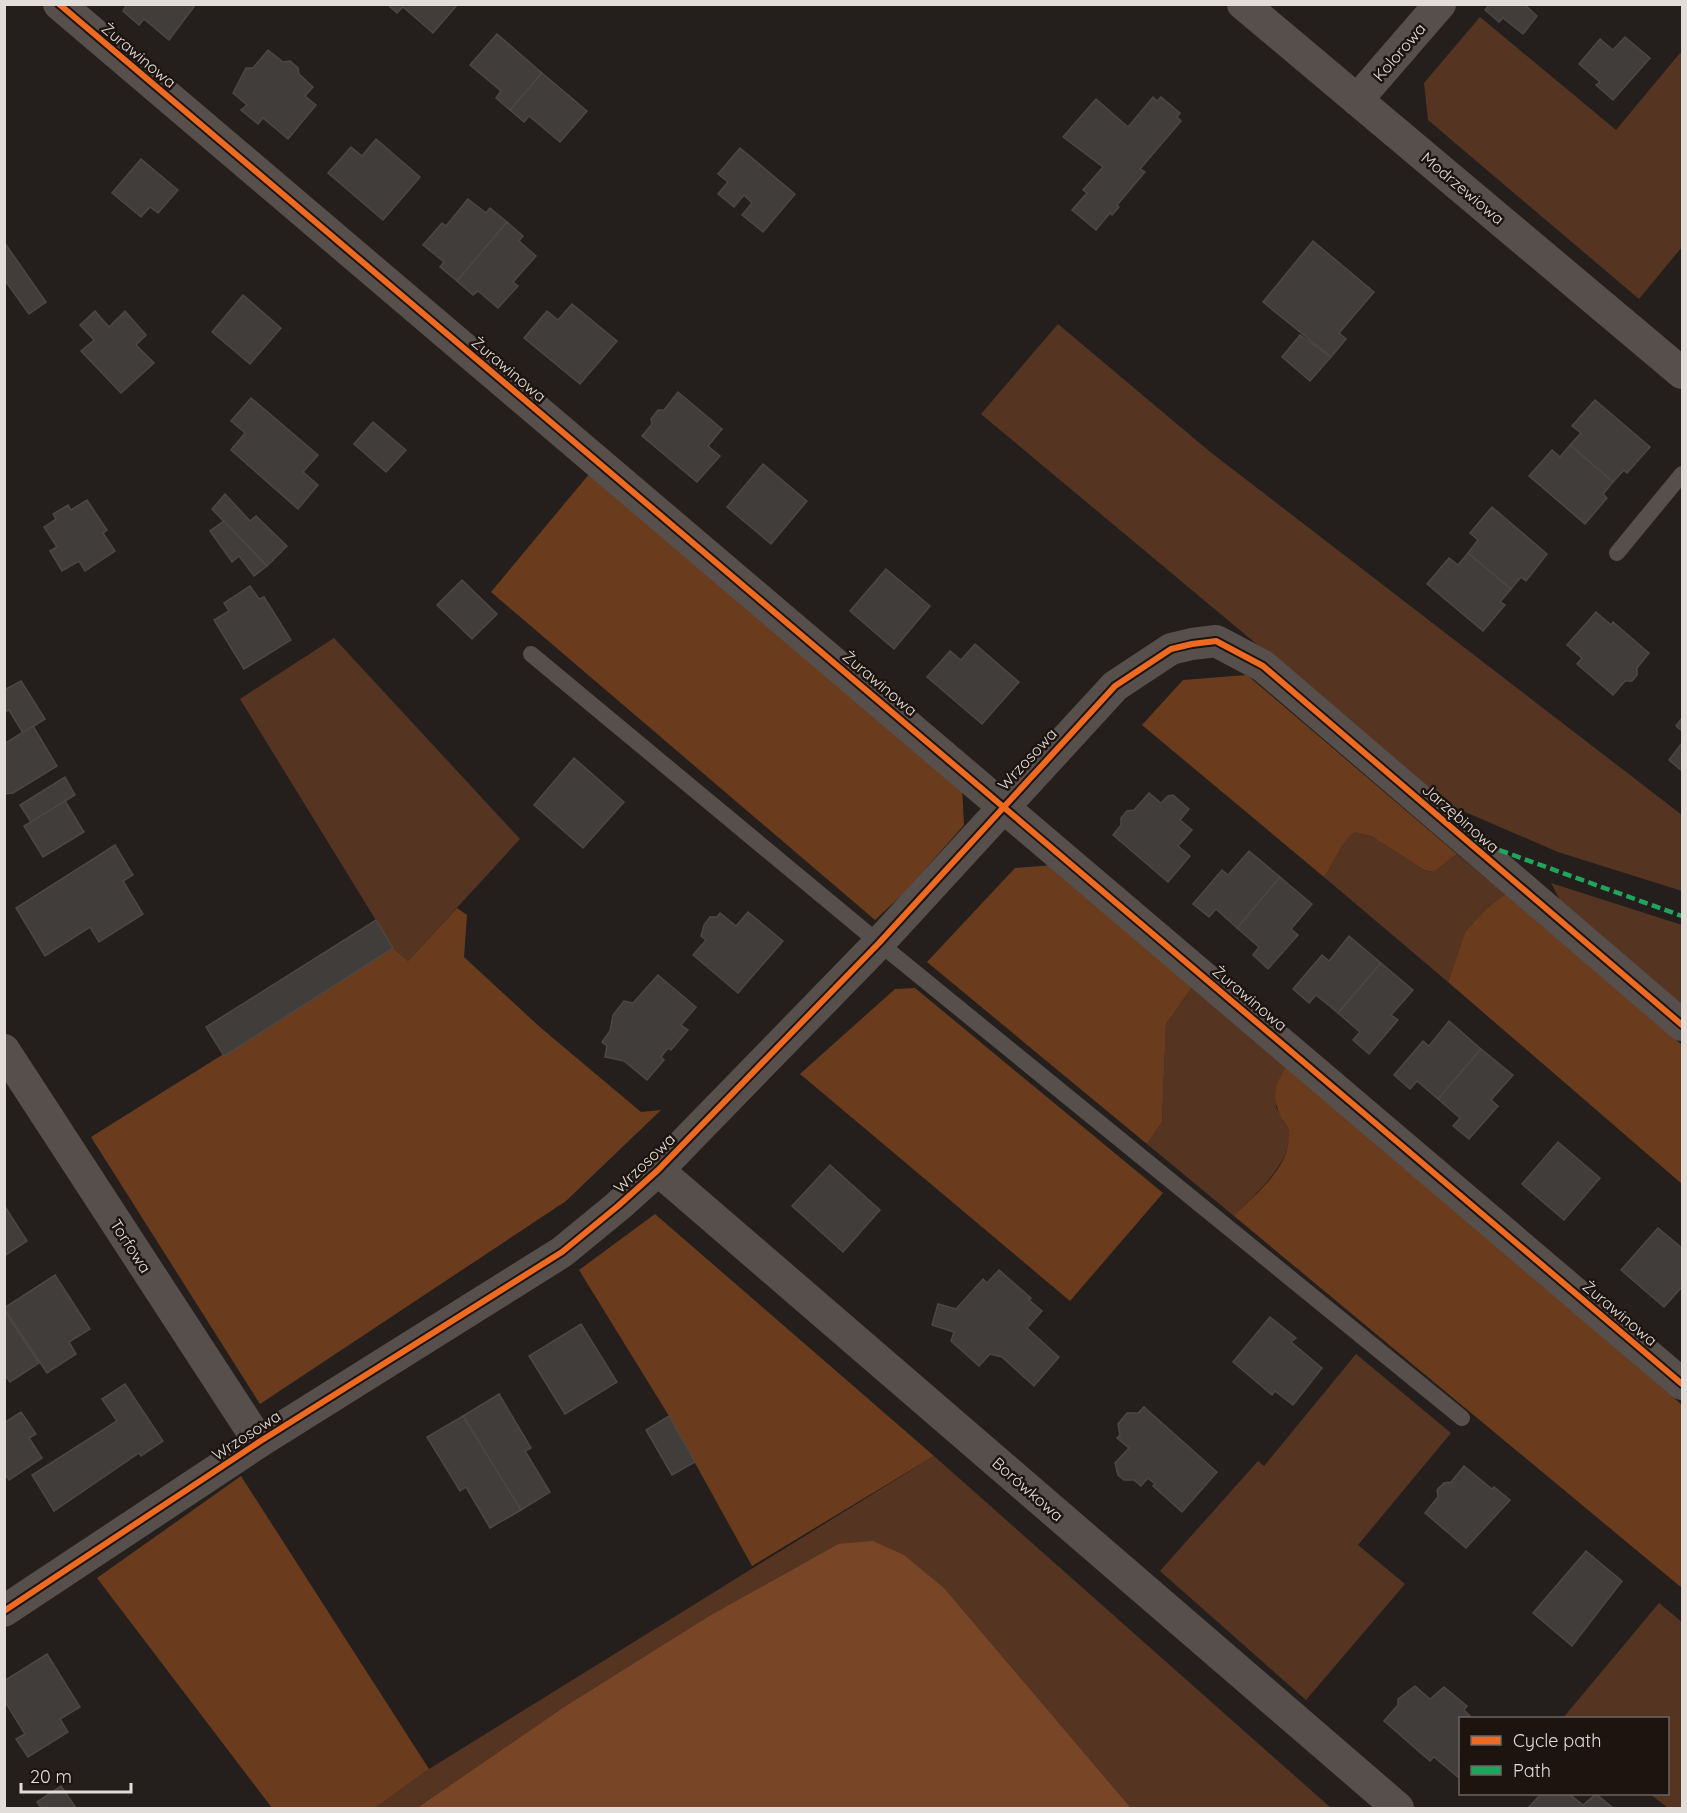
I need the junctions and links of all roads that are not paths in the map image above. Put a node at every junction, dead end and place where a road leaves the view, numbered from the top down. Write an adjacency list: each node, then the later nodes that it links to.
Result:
1 (59, 4): 10 (street, Żurawinowa)
2 (1243, 4): 4 (street, Modrzewiowa)
3 (1440, 4): 4 (street, Kolorowa)
4 (1357, 100): 5 (street, Modrzewiowa)
5 (1683, 373)
6 (1683, 474): 7 (lane)
7 (1617, 553)
8 (1216, 641): 10 (street, Wrzosowa); 12 (street, Jarzębinowa)
9 (531, 654): 11 (lane)
10 (1003, 805): 11 (street, Wrzosowa); 15 (street, Żurawinowa)
11 (879, 943): 14 (street, Wrzosowa); 16 (lane)
12 (1683, 1025)
13 (4, 1050): 17 (street, Torfowa)
14 (658, 1170): 17 (street, Wrzosowa); 19 (street, Borówkowa)
15 (1683, 1384)
16 (1462, 1418)
17 (259, 1442): 18 (street, Wrzosowa)
18 (4, 1611)
19 (1398, 1809)

